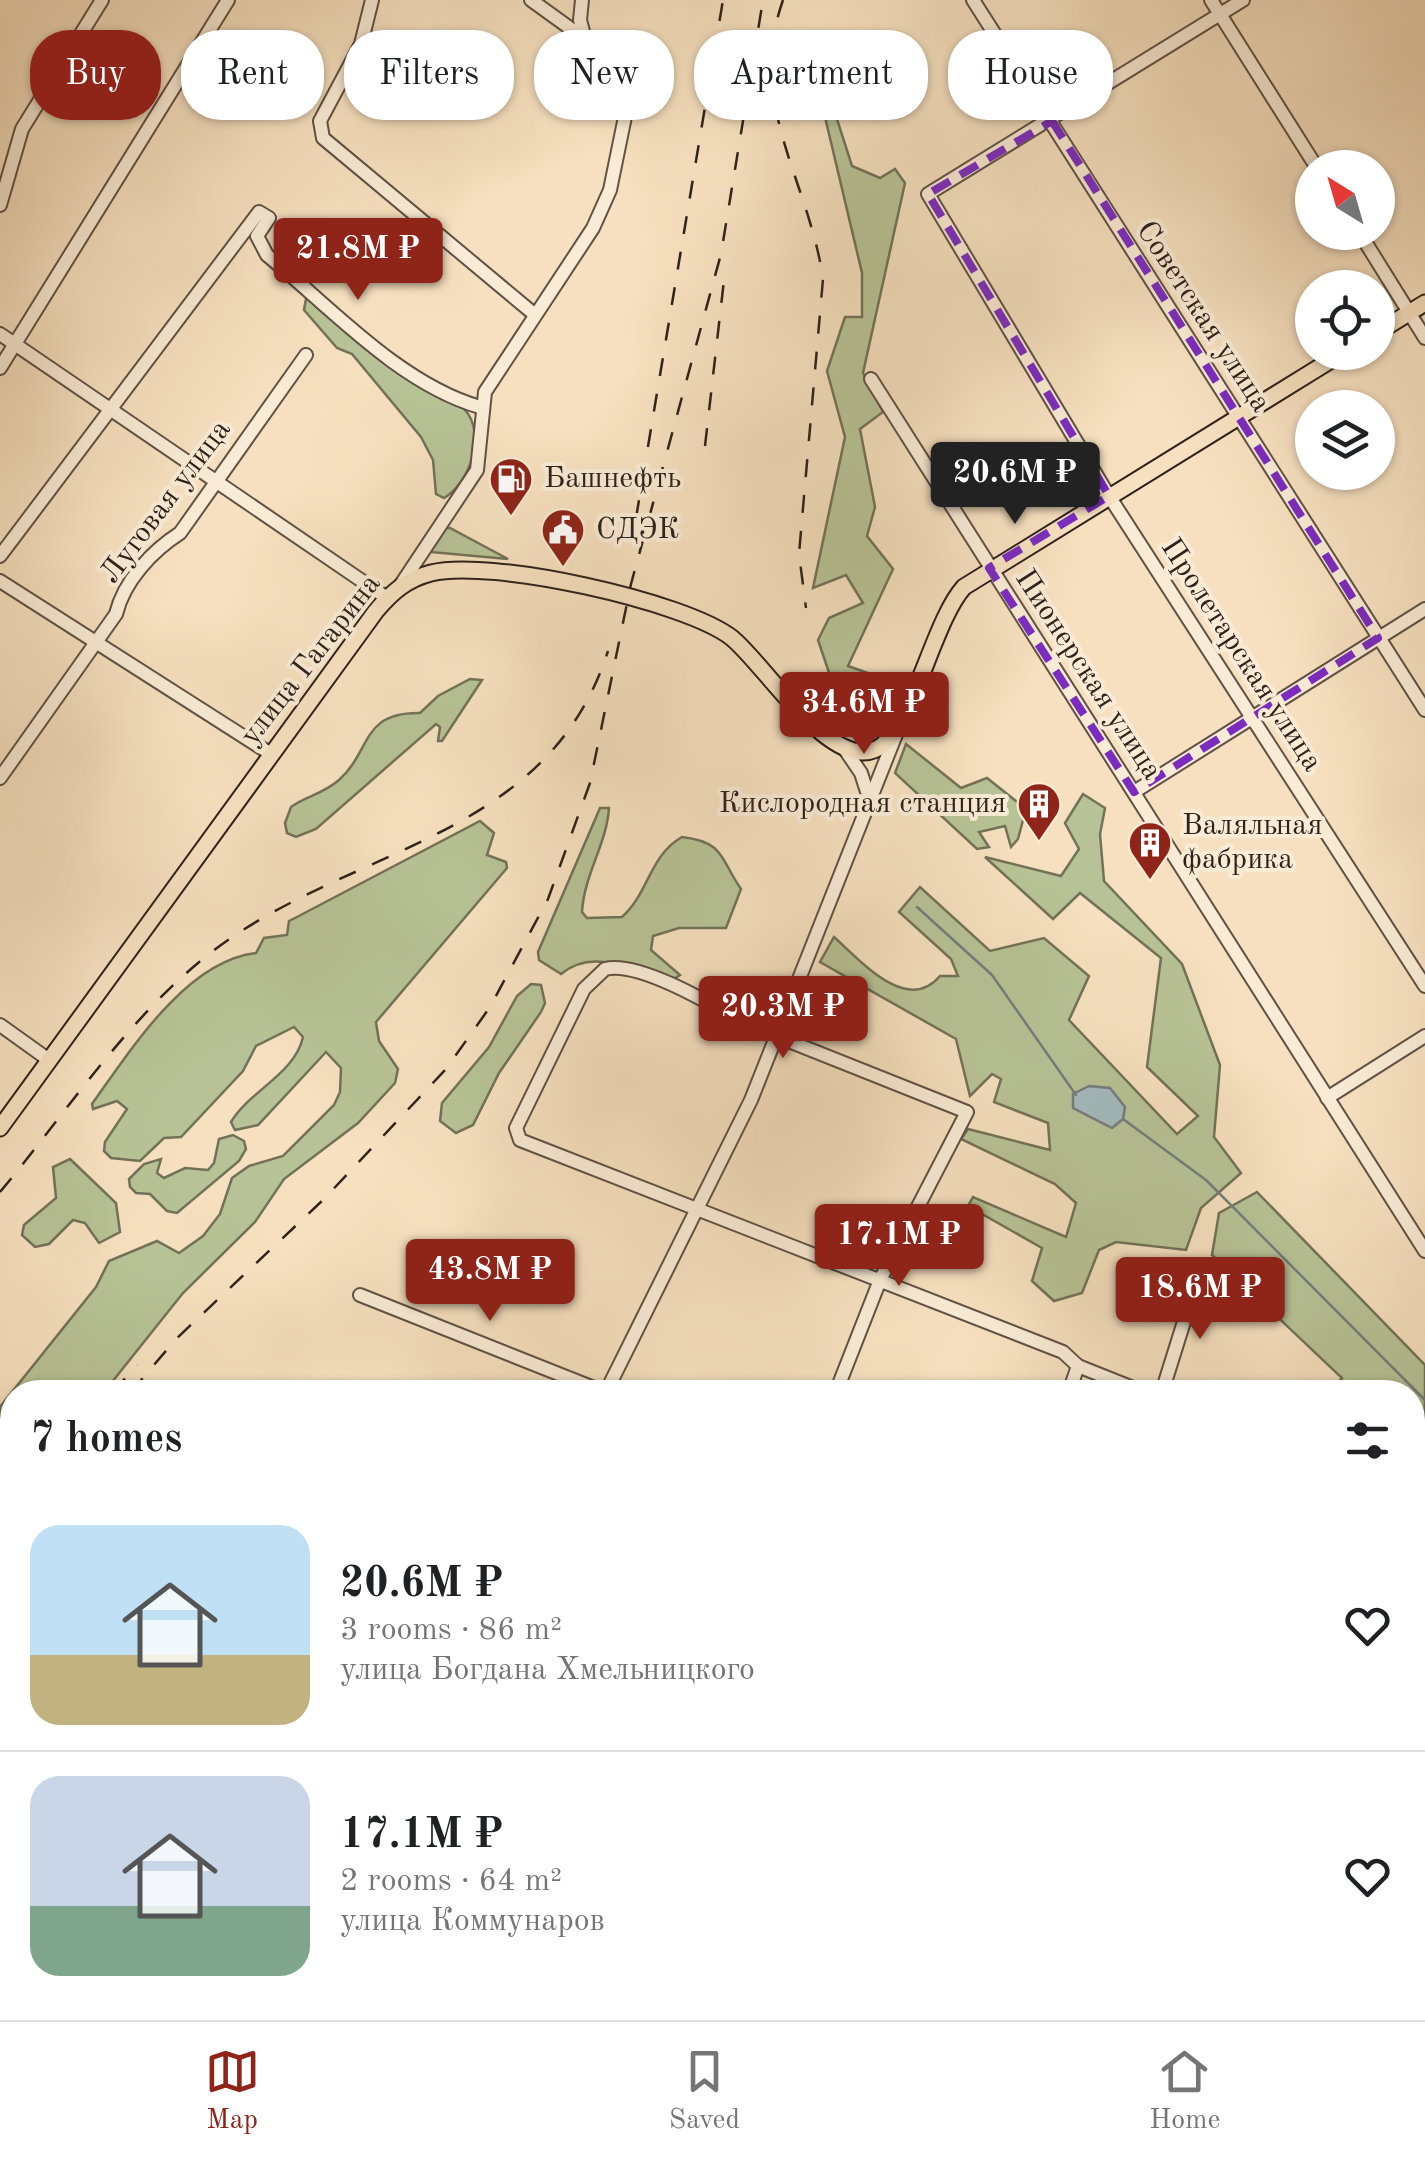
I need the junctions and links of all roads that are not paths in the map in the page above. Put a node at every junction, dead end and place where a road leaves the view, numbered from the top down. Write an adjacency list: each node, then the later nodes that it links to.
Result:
1 (102, 0): 15 (street)
2 (228, 0): 23 (street)
3 (372, 0): 19 (street)
4 (530, 0): 10 (street)
5 (582, 0): 11 (street)
6 (973, 0): 13 (street, Советская улица)
7 (1211, 0): 9 (street)
8 (1243, 0): 9 (street)
9 (1220, 14): 13 (street); 14 (street)
10 (572, 30)
11 (583, 30)
12 (624, 120): 19 (street)
13 (1052, 121): 30 (street, Советская улица); 32 (street, Пролетарская улица)
14 (1306, 150)
15 (0, 205)
16 (1370, 250): 18 (street)
17 (1425, 303): 18 (main road)
18 (1410, 313): 20 (main road); 22 (street)
19 (534, 314): 28 (street)
20 (1395, 322)
21 (0, 334): 23 (street)
22 (1425, 338)
23 (15, 345): 25 (street); 29 (street)
24 (306, 355): 31 (street, Луговая улица)
25 (0, 368)
26 (1314, 370): 30 (main road)
27 (871, 379): 34 (street, Пионерская улица)
28 (480, 407): 29 (street); 36 (street)
29 (109, 411): 31 (street); 33 (street)
30 (1238, 416): 32 (main road); 39 (street, Советская улица)
31 (216, 481): 37 (street); 40 (street, Луговая улица)
32 (1109, 496): 34 (main road); 42 (street, Пролетарская улица)
33 (0, 556)
34 (989, 568): 43 (main road); 47 (street, Пионерская улица)
35 (0, 580): 40 (street)
36 (400, 586): 37 (main road, улица Гагарина); 44 (main road, улица Гагарина)
37 (387, 598): 45 (main road, улица Гагарина)
38 (1425, 609): 39 (street)
39 (1378, 638): 41 (street, Советская улица); 42 (street)
40 (97, 640): 45 (street); 46 (street, Луговая улица)
41 (1425, 710)
42 (1253, 720): 47 (street); 49 (street, Пролетарская улица)
43 (898, 729): 44 (main road); 48 (street)
44 (846, 751): 48 (street)
45 (272, 754): 53 (main road, улица Гагарина)
46 (0, 778)
47 (1134, 792): 54 (street, Пионерская улица)
48 (870, 801): 51 (street)
49 (1425, 986)
50 (0, 1025): 53 (street)
51 (778, 1036): 56 (street); 56 (street); 58 (street)
52 (1425, 1036): 54 (street)
53 (48, 1060): 55 (main road, улица Гагарина)
54 (1327, 1098): 57 (street, Пионерская улица)
55 (0, 1128)
56 (700, 1211): 58 (street); 63 (street)
57 (1425, 1251)
58 (880, 1280): 61 (street); 64 (street)
59 (1197, 1280): 67 (street)
60 (360, 1295): 62 (street)
61 (1078, 1366): 65 (street); 66 (street)
62 (575, 1380)
63 (611, 1380)
64 (841, 1380)
65 (1073, 1380)
66 (1113, 1380)
67 (1166, 1380)

